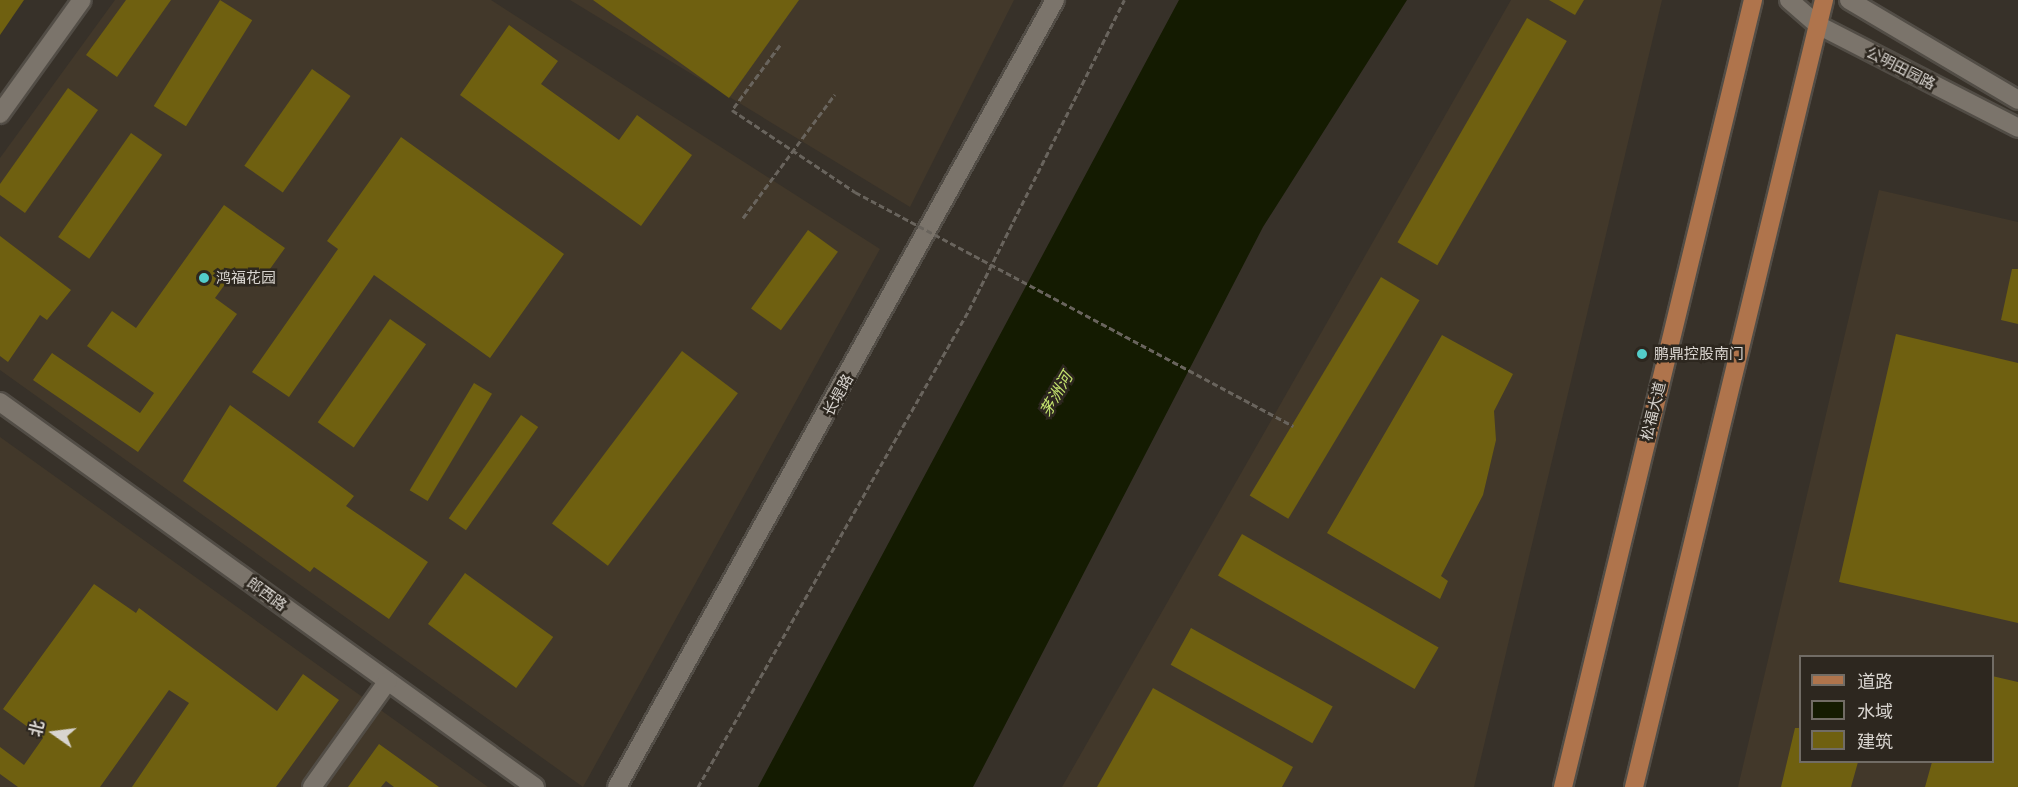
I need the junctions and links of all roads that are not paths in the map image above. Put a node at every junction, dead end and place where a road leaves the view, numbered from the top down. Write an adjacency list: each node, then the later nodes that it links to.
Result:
1 (82, 0): 9 (street)
2 (1055, 0): 15 (street, 长堤路)
3 (1752, 0): 16 (main road, 松福大道)
4 (1789, 0): 7 (street, 公明田园路)
5 (1824, 0): 7 (main road)
6 (1849, 0): 8 (street, 公明田园路)
7 (1818, 25): 10 (street, 公明田园路); 17 (main road)
8 (2018, 100)
9 (0, 114)
10 (2018, 128)
11 (0, 402): 12 (street, 郎西路)
12 (388, 681): 13 (street); 14 (street, 郎西路)
13 (312, 787)
14 (535, 787)
15 (617, 787)
16 (1563, 787)
17 (1635, 787)

